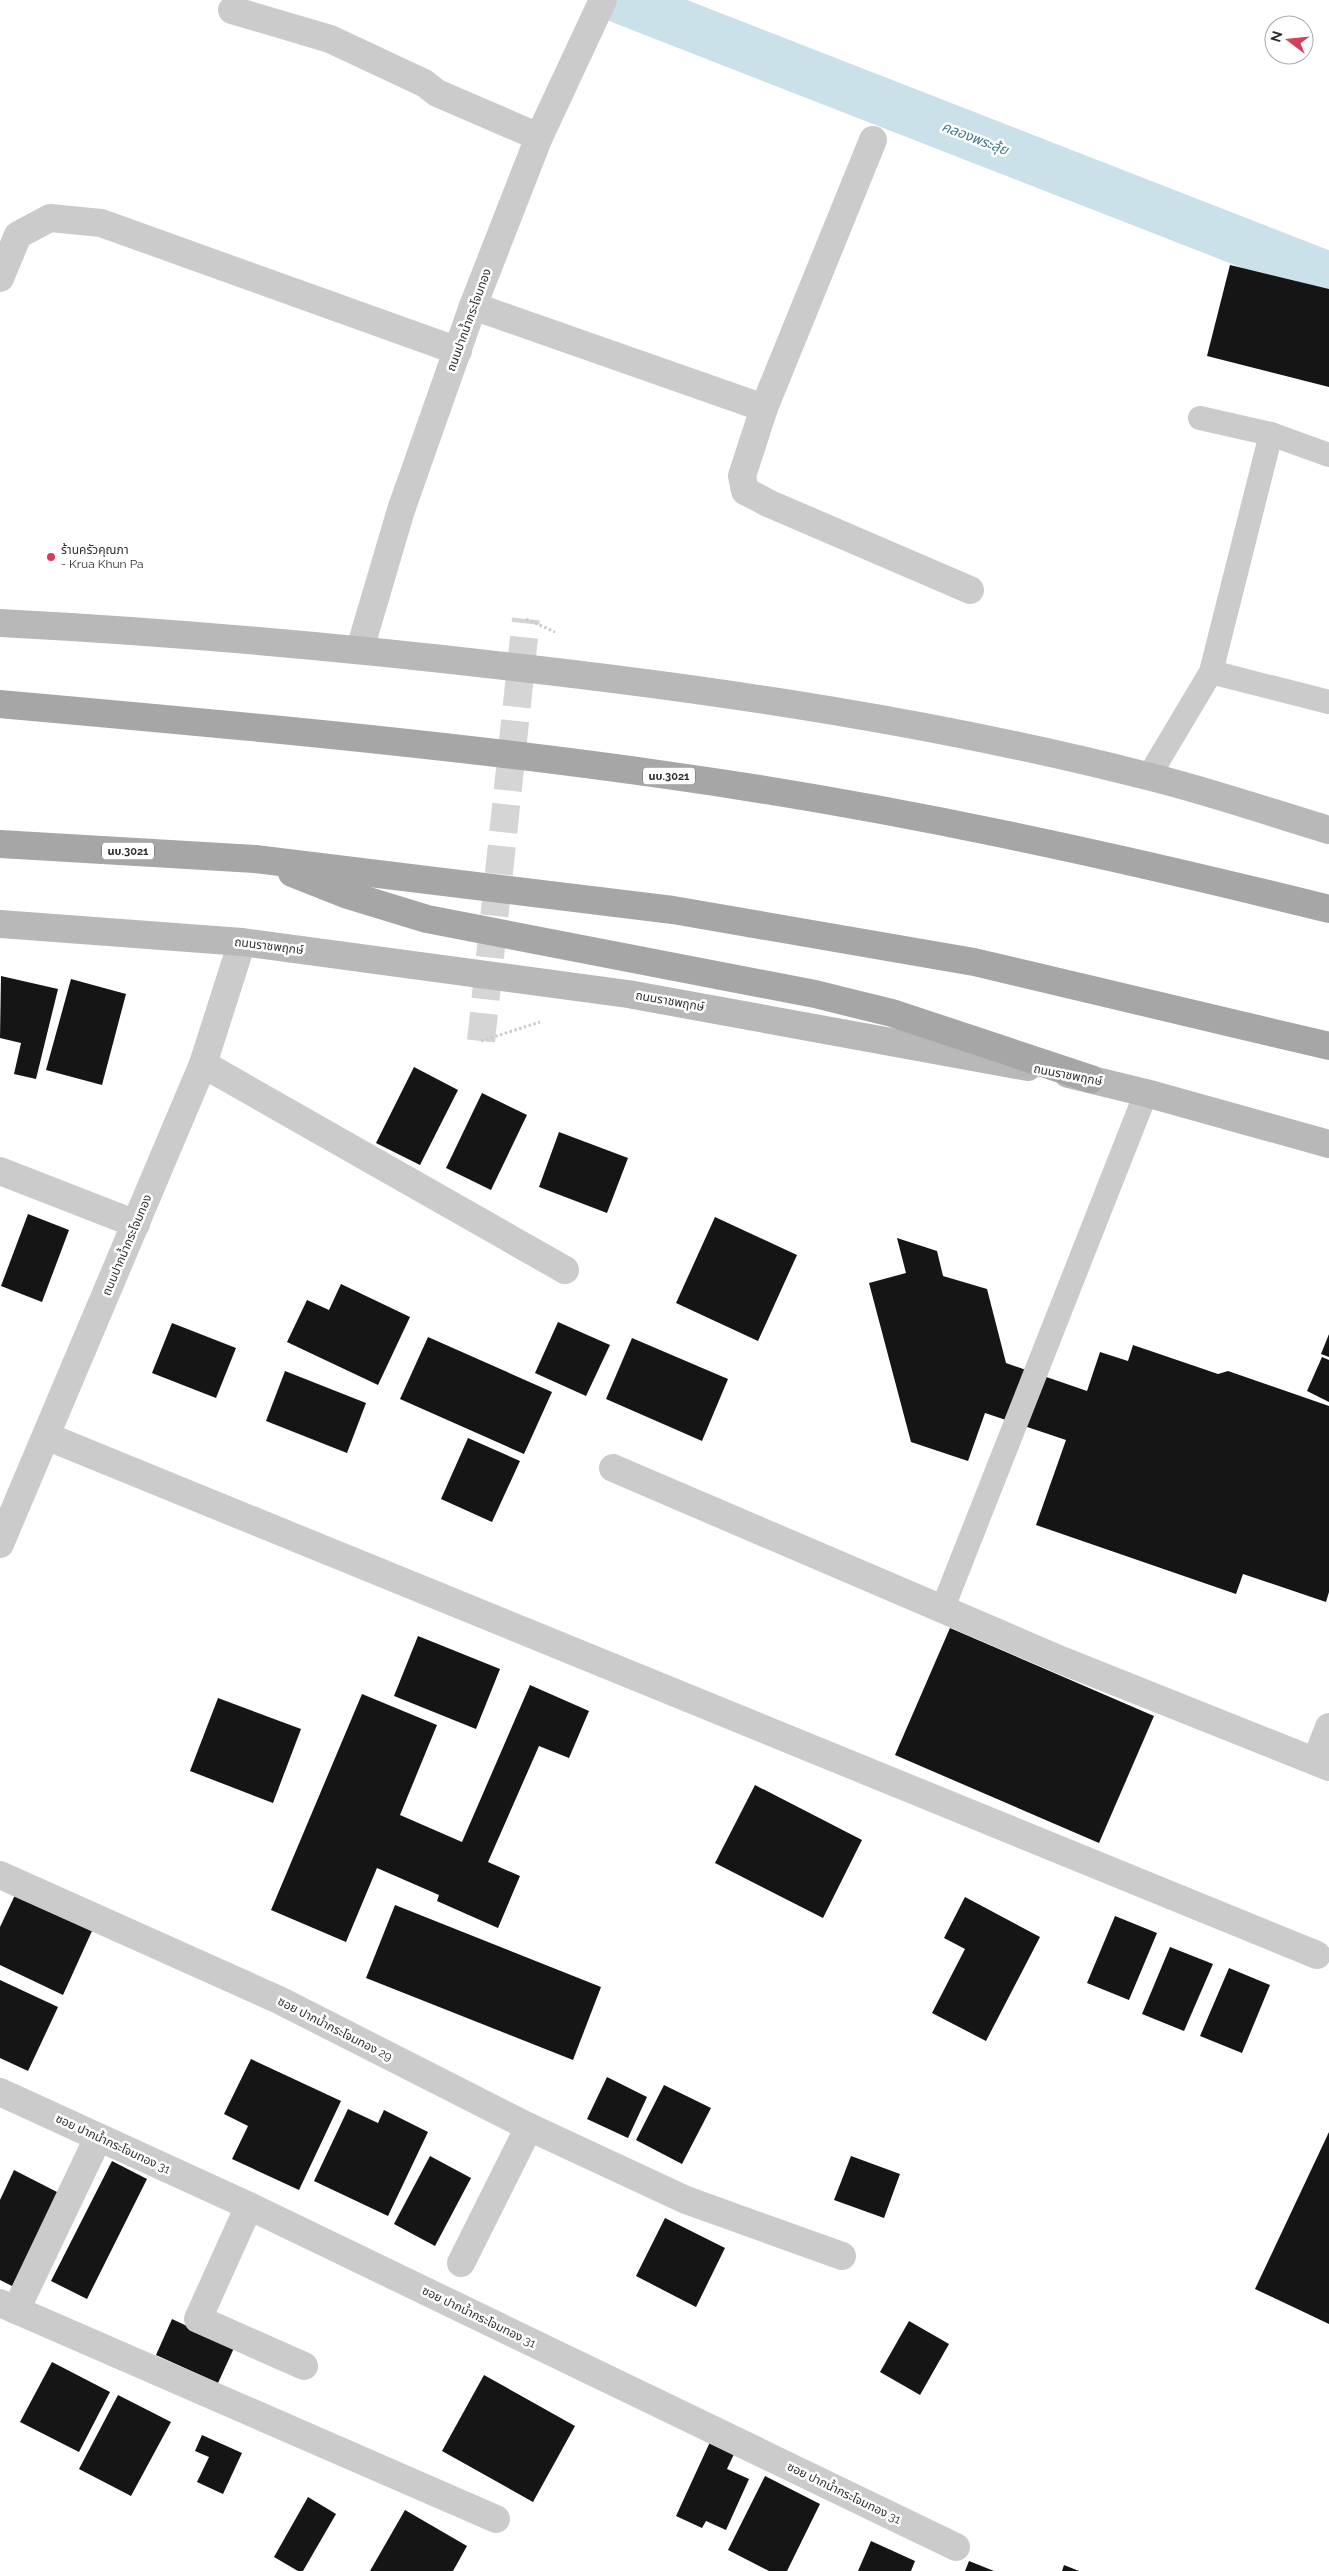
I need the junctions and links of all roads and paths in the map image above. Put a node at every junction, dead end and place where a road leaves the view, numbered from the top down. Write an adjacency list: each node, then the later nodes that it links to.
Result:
1 (603, 0): 3 (street, ถนนปากน้ำกระโจมทอง)
2 (232, 10): 3 (street)
3 (539, 137): 6 (street, ถนนปากน้ำกระโจมทอง)
4 (873, 140): 8 (street)
5 (0, 278): 7 (street)
6 (473, 306): 7 (street, ถนนปากน้ำกระโจมทอง); 8 (street)
7 (458, 351): 14 (street, ถนนปากน้ำกระโจมทอง)
8 (764, 408): 12 (street)
9 (1200, 418): 10 (lane)
10 (1271, 434): 11 (lane); 15 (lane)
11 (1329, 455)
12 (970, 590)
13 (0, 623): 14 (main road)
14 (360, 649): 18 (main road)
15 (1211, 672): 16 (lane); 18 (lane)
16 (1329, 702)
17 (0, 704): 22 (main road, นบ.3021)
18 (1149, 776): 19 (main road)
19 (1329, 830)
20 (0, 844): 21 (main road, นบ.3021)
21 (255, 859): 25 (main road, นบ.3021); 27 (main road)
22 (1329, 908)
23 (0, 924): 24 (main road, ถนนราชพฤกษ์)
24 (242, 942): 26 (street, ถนนปากน้ำกระโจมทอง); 27 (main road, ถนนราชพฤกษ์)
25 (1329, 1046)
26 (203, 1064): 31 (street, ถนนปากน้ำกระโจมทอง); 32 (street)
27 (1091, 1079): 28 (main road, ถนนราชพฤกษ์)
28 (1146, 1093): 29 (main road, ถนนราชพฤกษ์); 36 (lane)
29 (1329, 1144)
30 (0, 1171): 31 (street)
31 (136, 1224): 33 (street, ถนนปากน้ำกระโจมทอง)
32 (565, 1270)
33 (46, 1436): 35 (street, ถนนปากน้ำกระโจมทอง); 40 (street)
34 (613, 1468): 36 (street)
35 (0, 1544)
36 (942, 1610): 38 (street)
37 (1329, 1727): 38 (street)
38 (1322, 1764)
39 (0, 1875): 42 (street, ซอย ปากน้ำกระโจมทอง 29)
40 (1317, 1954)
41 (0, 2092): 43 (street, ซอย ปากน้ำกระโจมทอง 31)
42 (529, 2127): 45 (street, ซอย ปากน้ำกระโจมทอง 29); 46 (street)
43 (98, 2138): 44 (street, ซอย ปากน้ำกระโจมทอง 31); 47 (street)
44 (249, 2206): 48 (street); 50 (street, ซอย ปากน้ำกระโจมทอง 31)
45 (842, 2256)
46 (461, 2263)
47 (8, 2306): 49 (street)
48 (304, 2366)
49 (496, 2519)
50 (956, 2547)

